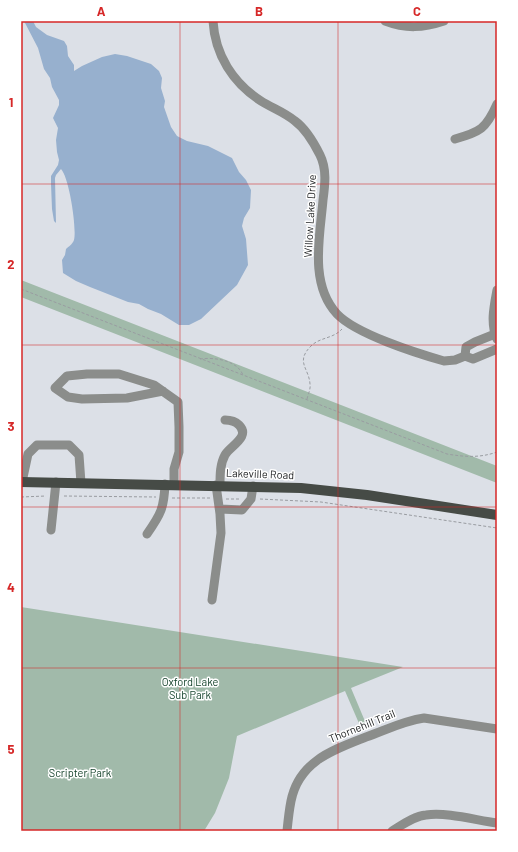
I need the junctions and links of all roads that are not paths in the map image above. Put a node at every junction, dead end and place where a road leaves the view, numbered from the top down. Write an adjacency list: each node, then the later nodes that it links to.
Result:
1 (213, 21): 9 (street, Willow Lake Drive)
2 (385, 21): 3 (street)
3 (444, 21)
4 (497, 104): 5 (street)
5 (454, 139)
6 (497, 290): 7 (street)
7 (496, 336): 9 (street)
8 (497, 349): 9 (street, Willow Lake Drive)
9 (464, 356)
10 (163, 391): 10 (street); 15 (street)
11 (225, 420): 16 (street)
12 (21, 482): 13 (main road, Lakeville Road); 14 (street)
13 (56, 482): 14 (main road, Lakeville Road); 20 (street)
14 (81, 483): 15 (main road, Lakeville Road)
15 (169, 484): 16 (main road, Lakeville Road); 21 (street)
16 (218, 485): 17 (main road, Lakeville Road); 18 (street)
17 (253, 486): 18 (street); 19 (main road, Lakeville Road)
18 (220, 509): 22 (street)
19 (497, 515)
20 (51, 530)
21 (148, 534)
22 (212, 600)
23 (497, 729): 25 (street, Thornehill Trail)
24 (497, 823): 26 (street)
25 (287, 831)
26 (392, 831)

